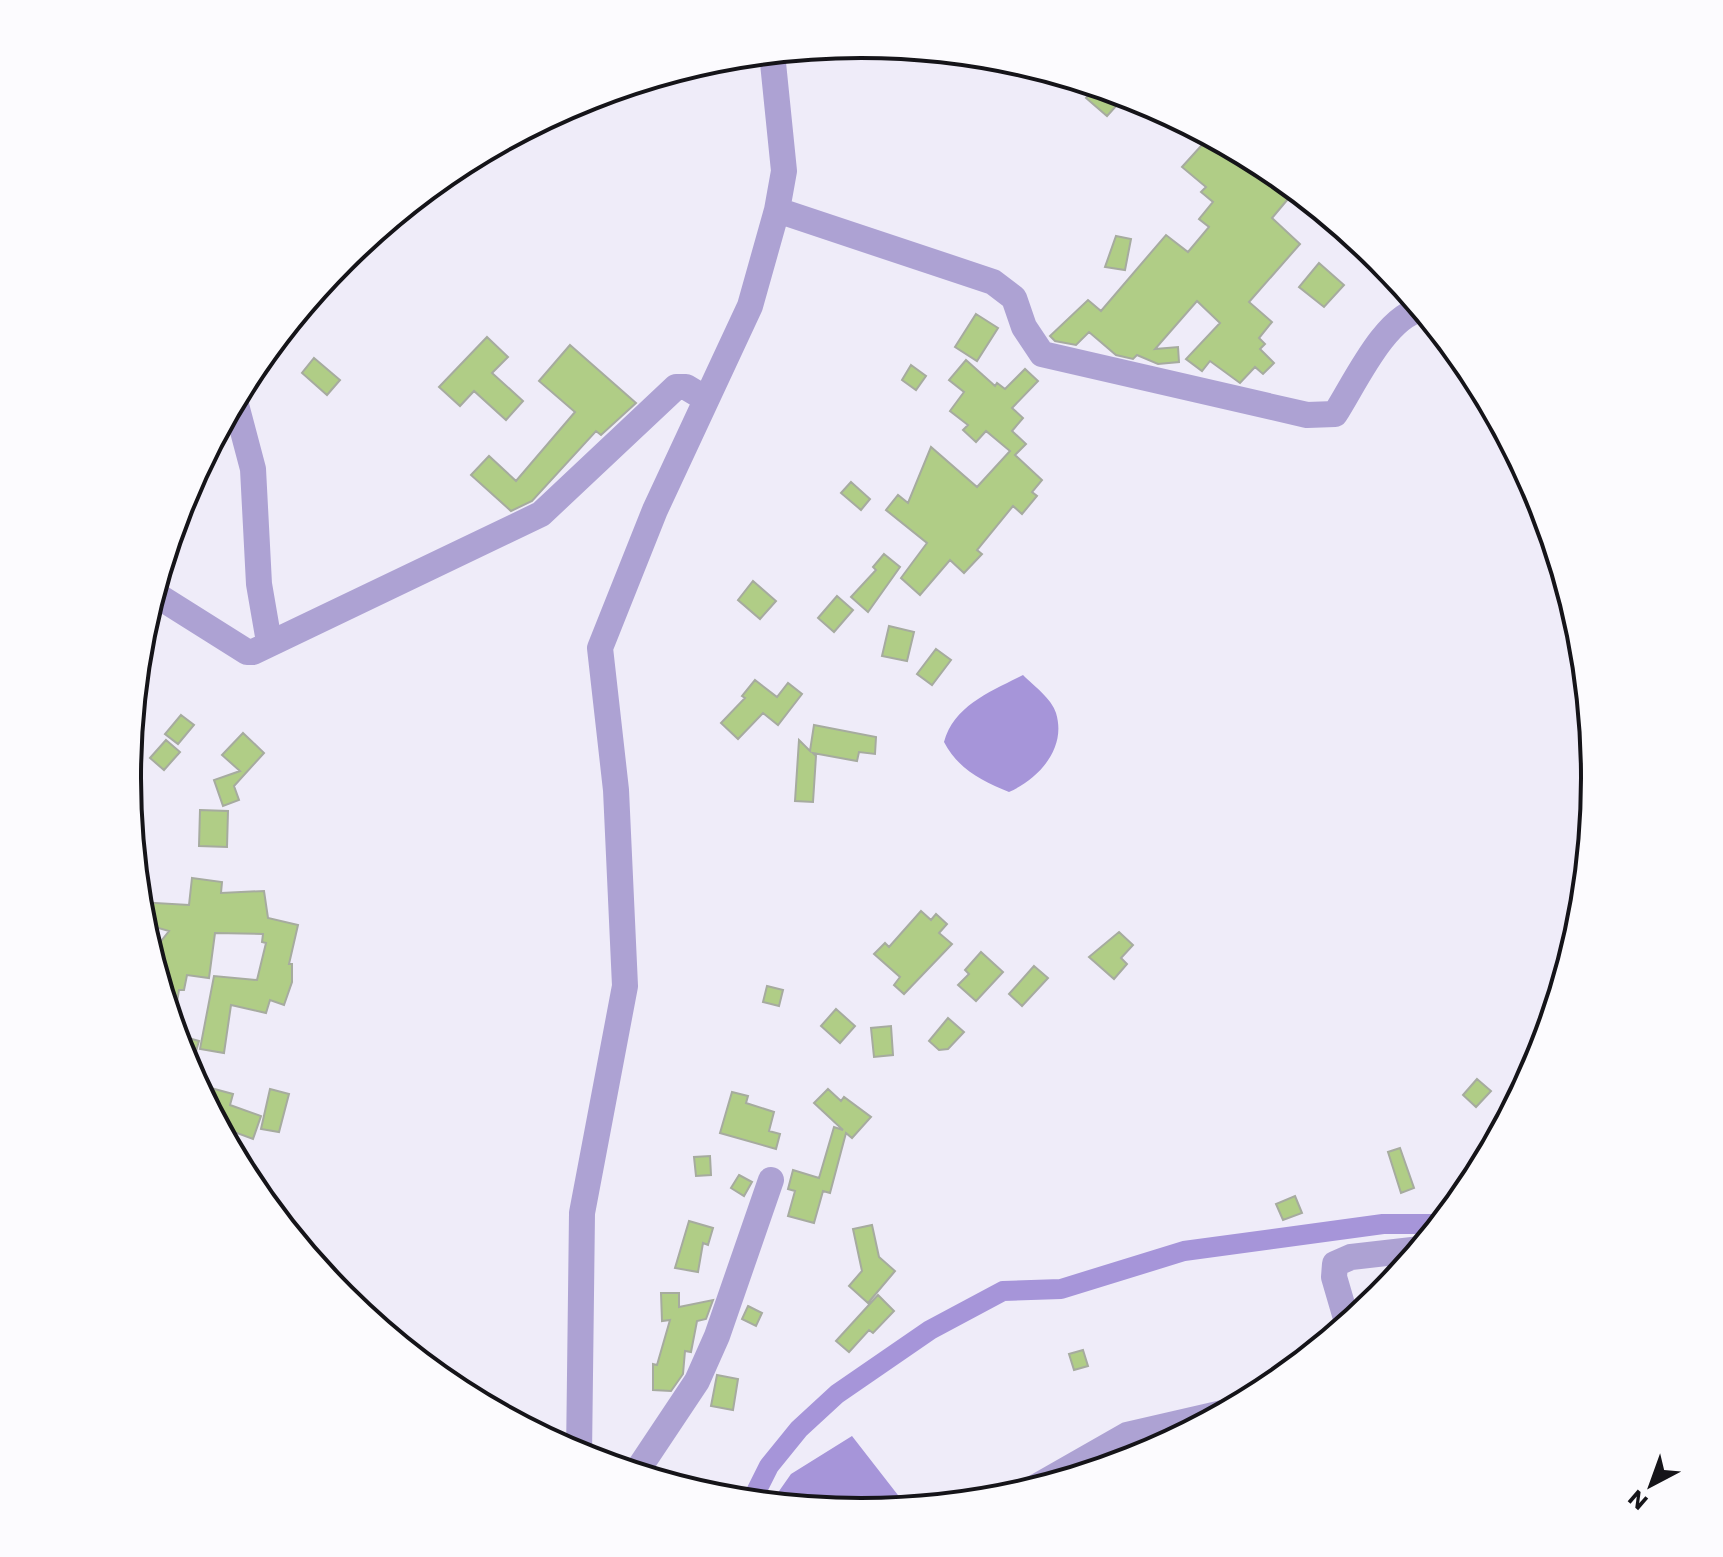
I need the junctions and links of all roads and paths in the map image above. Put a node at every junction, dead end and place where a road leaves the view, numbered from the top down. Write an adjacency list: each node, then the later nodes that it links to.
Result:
1 (773, 63): 2 (street)
2 (777, 210): 3 (street); 4 (street)
3 (1410, 312)
4 (706, 399): 7 (street); 12 (street)
5 (239, 416): 7 (street)
6 (164, 600): 7 (street)
7 (269, 642)
8 (771, 1180): 13 (street)
9 (1406, 1251): 10 (street)
10 (1344, 1313)
11 (1157, 1435): 14 (street)
12 (579, 1441)
13 (641, 1464)
14 (1069, 1468)

